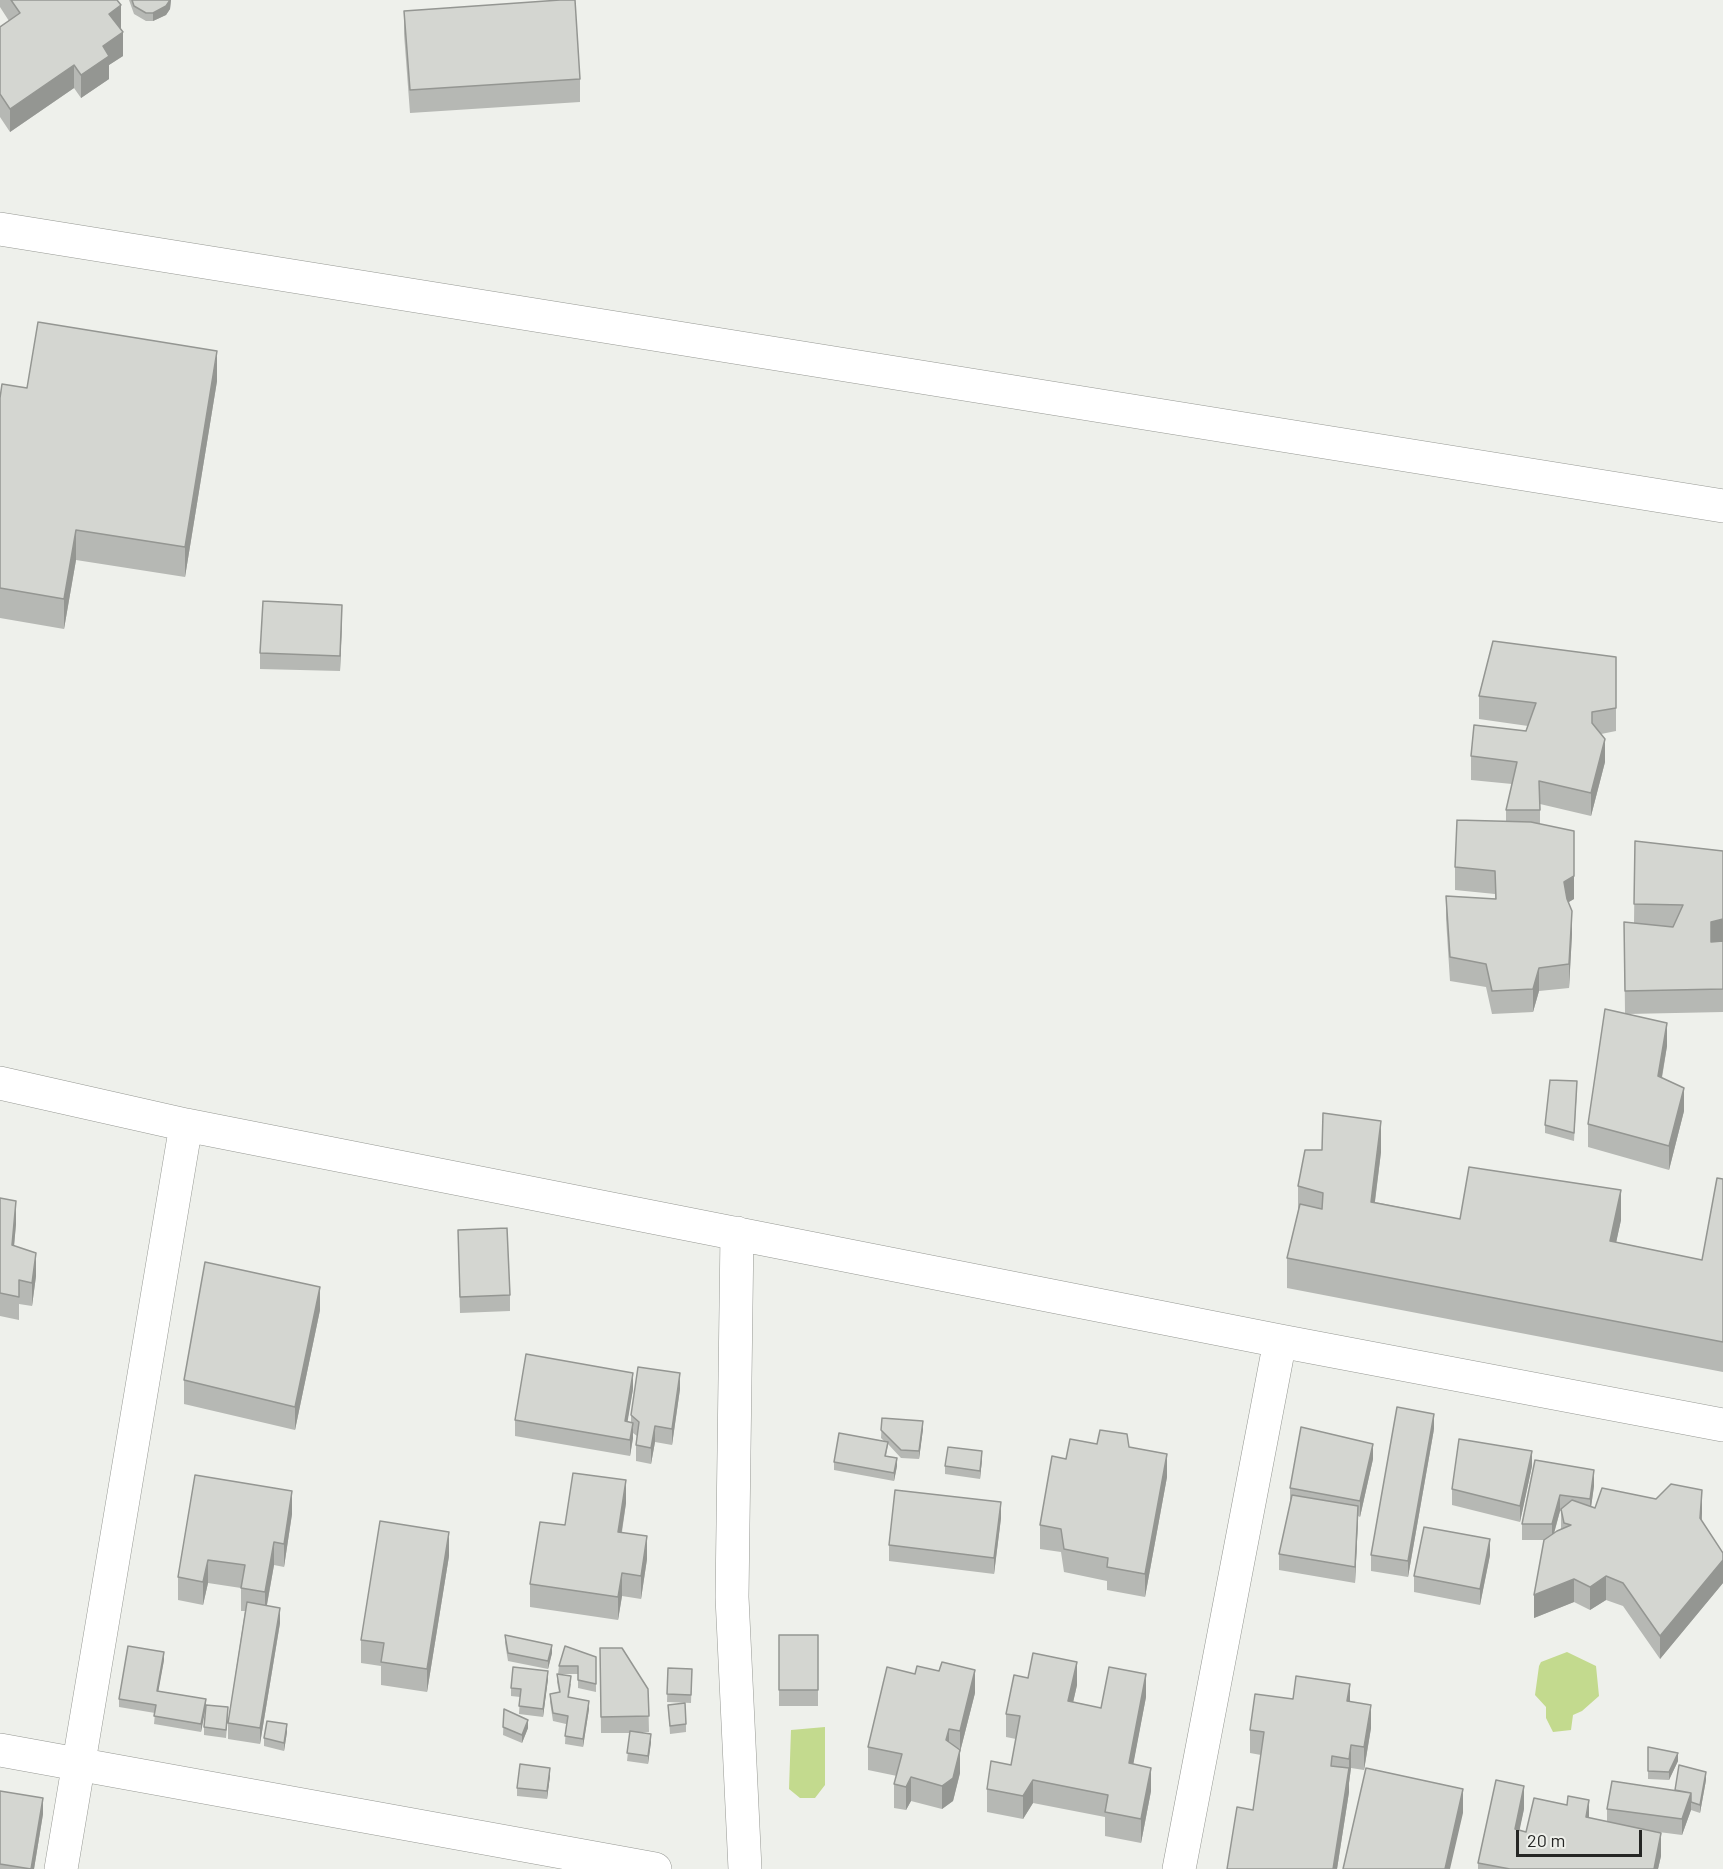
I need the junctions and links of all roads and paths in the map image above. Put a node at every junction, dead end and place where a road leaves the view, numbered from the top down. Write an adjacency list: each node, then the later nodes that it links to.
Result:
1 (0, 229): 2 (street)
2 (1723, 506)
3 (0, 1083): 4 (street)
4 (186, 1125): 5 (street); 9 (street)
5 (737, 1233): 6 (street); 12 (street)
6 (1280, 1341): 7 (street); 13 (street)
7 (1723, 1425)
8 (0, 1750): 9 (street)
9 (80, 1764): 10 (street); 11 (street)
10 (61, 1869)
11 (655, 1869)
12 (745, 1869)
13 (1179, 1869)

